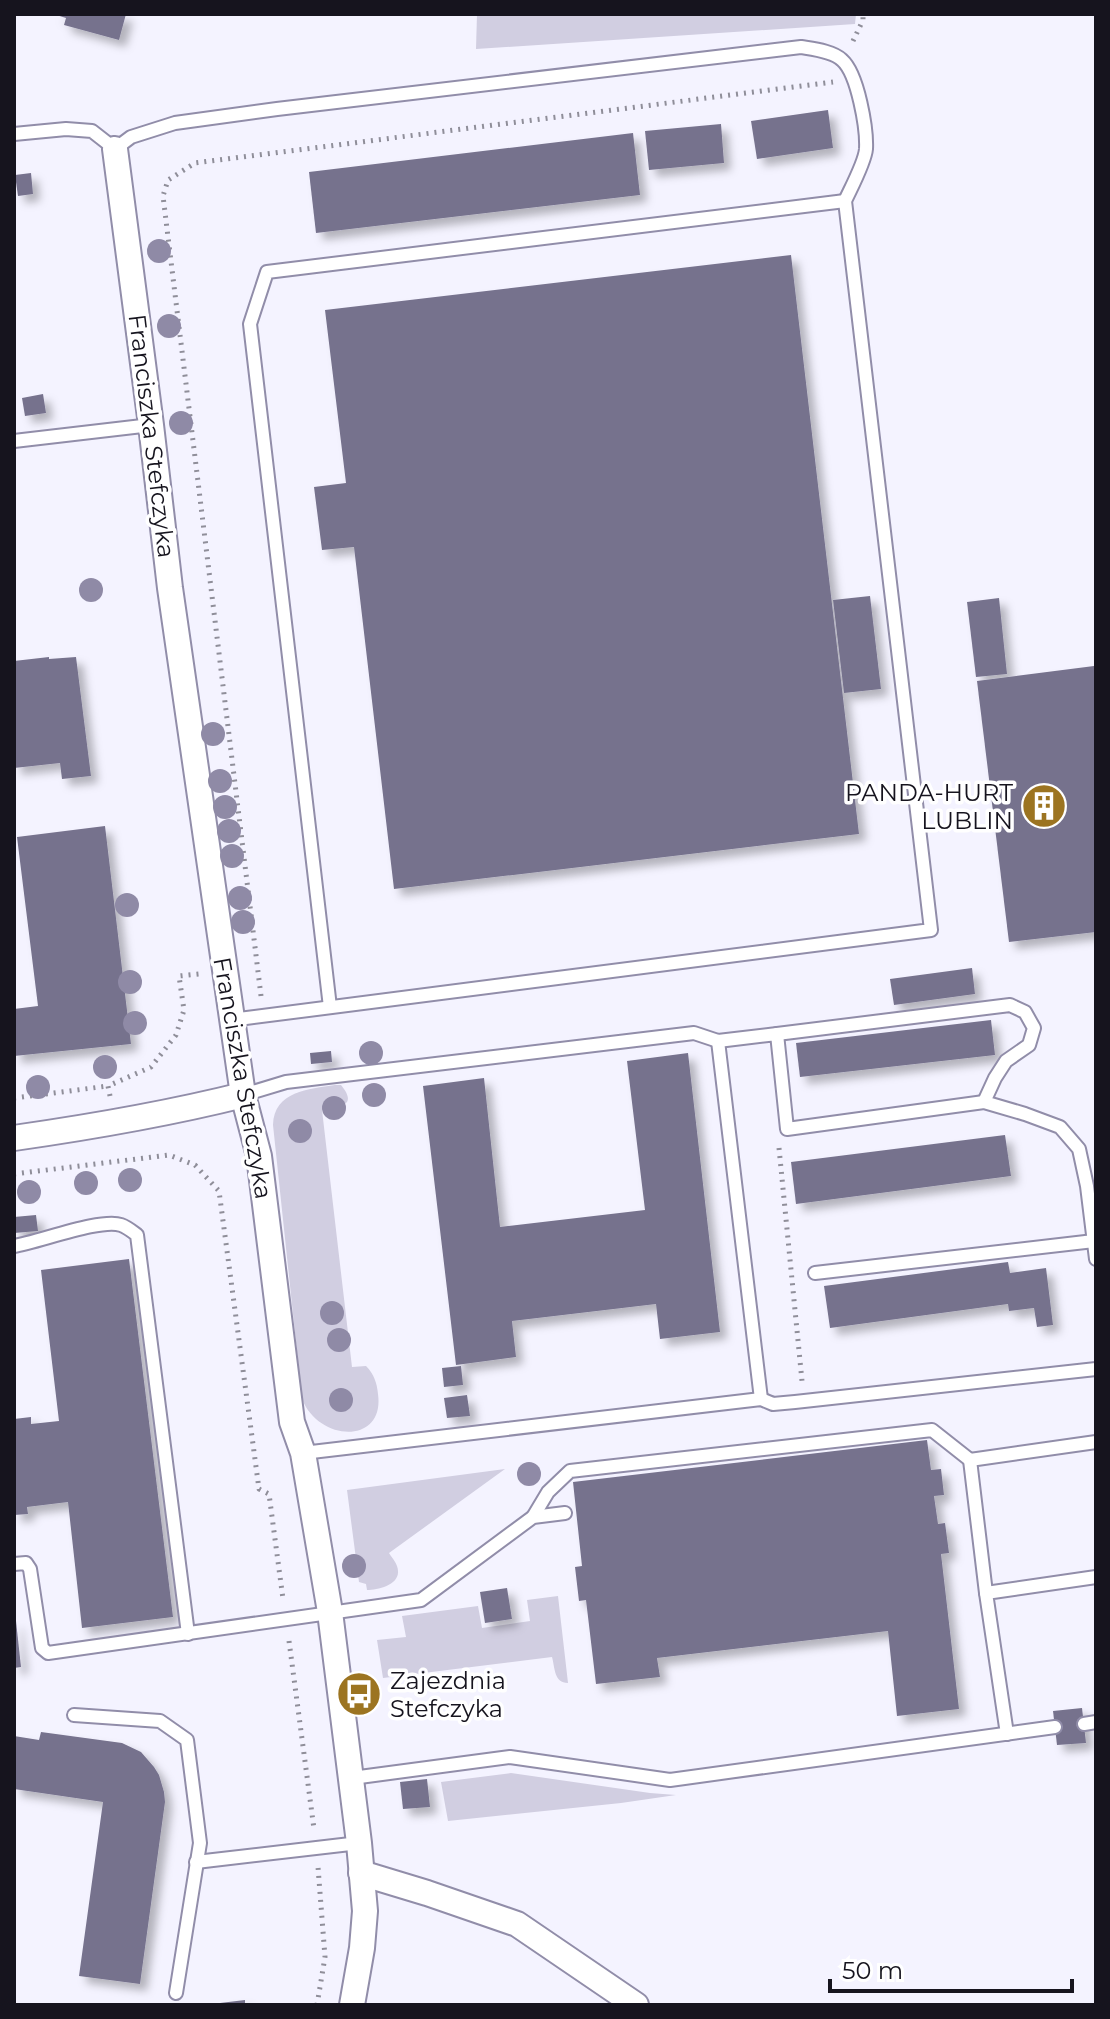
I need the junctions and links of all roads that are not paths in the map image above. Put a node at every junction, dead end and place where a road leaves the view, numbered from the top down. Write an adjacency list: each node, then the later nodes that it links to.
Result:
1 (14, 134): 2 (lane)
2 (115, 149): 3 (lane); 4 (street, Franciszka Stefczyka)
3 (845, 201): 6 (lane); 6 (lane)
4 (151, 425): 5 (lane); 7 (street, Franciszka Stefczyka)
5 (14, 441)
6 (330, 1007): 7 (lane)
7 (231, 1020): 10 (street, Franciszka Stefczyka)
8 (777, 1034): 9 (lane); 11 (lane); 11 (lane)
9 (718, 1041): 10 (lane); 18 (lane)
10 (243, 1095): 12 (street); 20 (street, Franciszka Stefczyka)
11 (984, 1102): 13 (lane)
12 (14, 1138)
13 (1094, 1241): 15 (lane); 16 (lane)
14 (14, 1246): 28 (lane)
15 (1096, 1259)
16 (815, 1273)
17 (1096, 1369): 18 (lane)
18 (761, 1399): 20 (lane)
19 (1096, 1442): 21 (lane)
20 (303, 1453): 27 (street, Franciszka Stefczyka)
21 (970, 1460): 23 (lane); 26 (lane)
22 (565, 1513): 23 (lane)
23 (533, 1517): 27 (lane)
24 (14, 1564): 28 (lane)
25 (1096, 1577): 26 (lane)
26 (986, 1593): 31 (lane)
27 (330, 1612): 28 (lane); 32 (street, Franciszka Stefczyka)
28 (188, 1634)
29 (74, 1715): 34 (lane)
30 (1055, 1727): 31 (lane)
31 (1007, 1734): 32 (lane)
32 (352, 1778): 33 (street, Franciszka Stefczyka)
33 (359, 1843): 34 (lane); 35 (street, Franciszka Stefczyka)
34 (196, 1862): 36 (lane)
35 (361, 1873): 37 (street, Franciszka Stefczyka); 38 (street)
36 (176, 1993)
37 (352, 2005)
38 (636, 2005)

